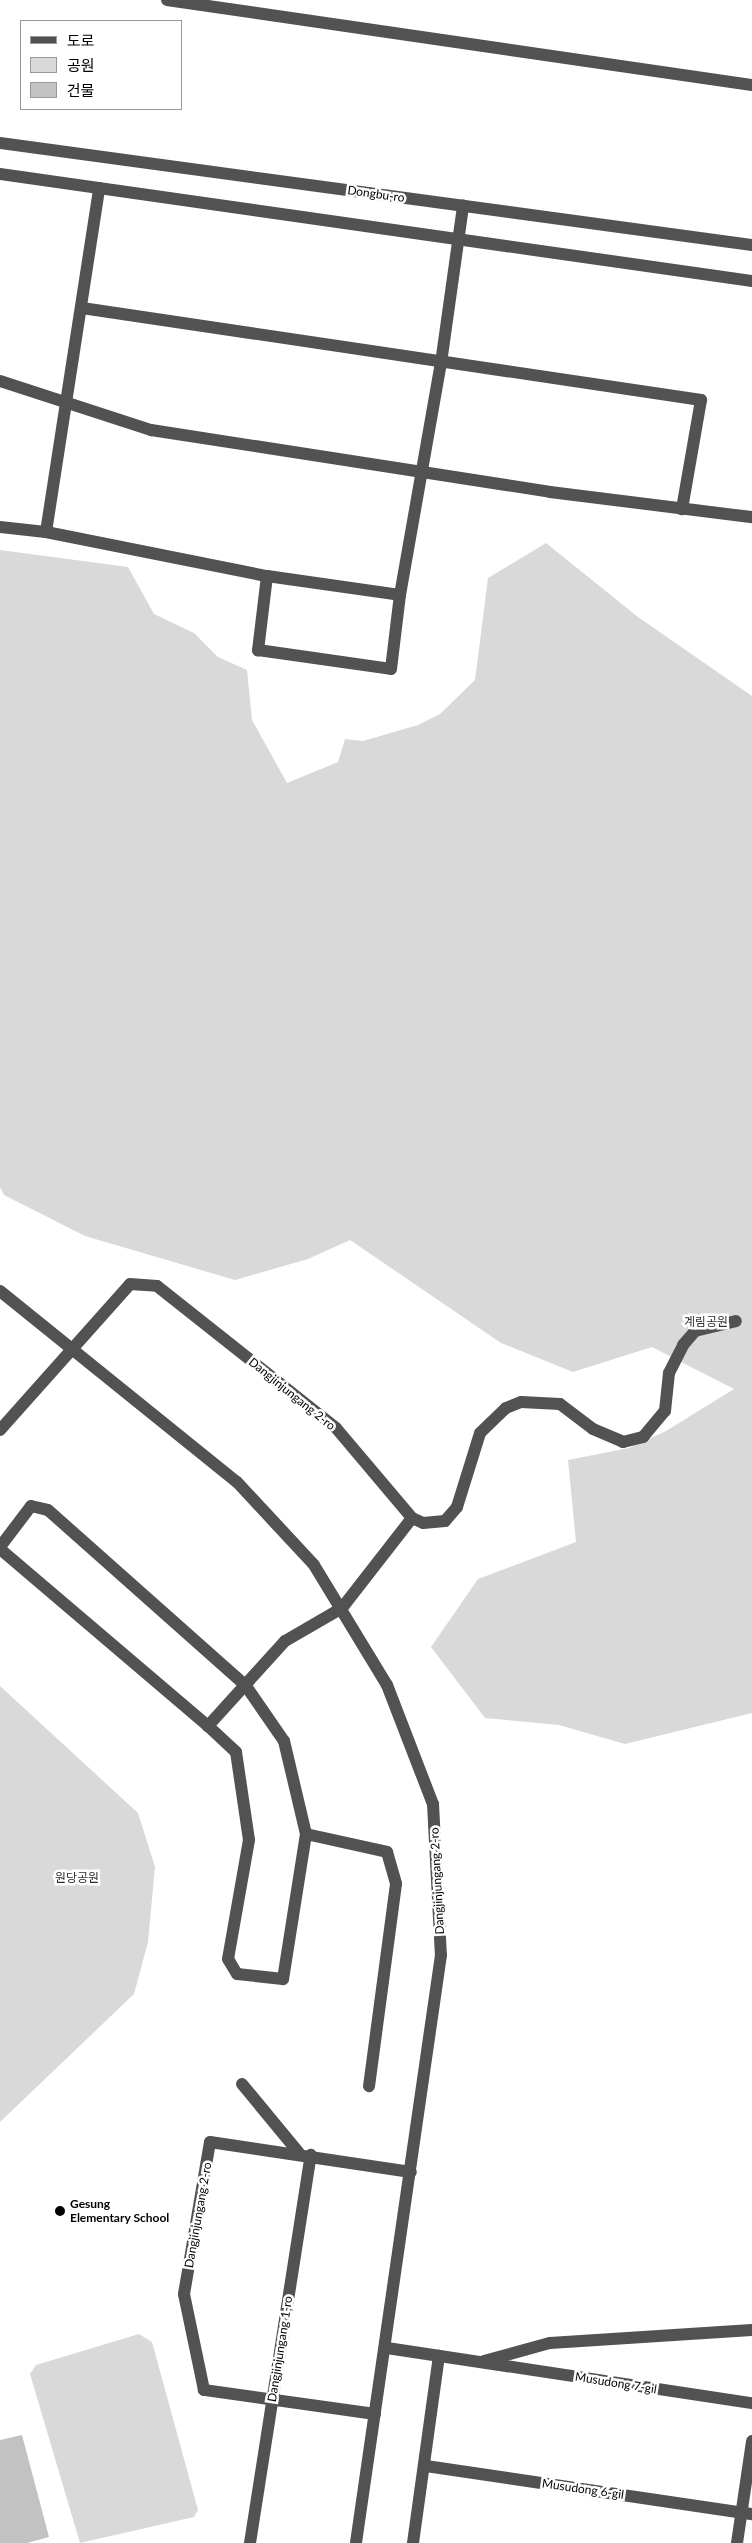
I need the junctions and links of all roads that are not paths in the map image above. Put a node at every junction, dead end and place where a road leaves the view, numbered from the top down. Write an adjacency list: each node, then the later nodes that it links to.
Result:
1 (167, 0): 2 (street)
2 (752, 85)
3 (0, 143): 6 (street, Dongbu-ro)
4 (0, 174): 5 (street)
5 (99, 188): 7 (street); 10 (street)
6 (462, 206): 7 (street); 8 (street, Dongbu-ro)
7 (458, 239): 9 (street); 11 (street)
8 (752, 245)
9 (752, 281)
10 (82, 308): 11 (street); 13 (street)
11 (441, 363): 14 (street); 15 (street)
12 (0, 382): 13 (street)
13 (64, 400): 14 (street); 18 (street)
14 (419, 472): 15 (street); 20 (street)
15 (682, 510): 16 (street)
16 (752, 517)
17 (0, 527): 18 (street)
18 (46, 532): 19 (street)
19 (267, 576): 20 (street); 20 (street)
20 (400, 595)
21 (0, 1292): 23 (street, Dangjinjungang 2-ro)
22 (736, 1321): 25 (street)
23 (72, 1351): 24 (street); 25 (street, Dangjinjungang 2-ro); 27 (street, Dangjinjungang 2-ro)
24 (0, 1430)
25 (412, 1518): 27 (street)
26 (0, 1548): 28 (street); 29 (street)
27 (342, 1608): 28 (street); 34 (street, Dangjinjungang 2-ro)
28 (246, 1686): 29 (street); 30 (street)
29 (208, 1726): 30 (street)
30 (306, 1834): 32 (street)
31 (242, 2084): 33 (street)
32 (369, 2086)
33 (305, 2154): 34 (street, Dangjinjungang 2-ro); 39 (street, Dangjinjungang 1-ro); 39 (street, Dangjinjungang 2-ro)
34 (411, 2172): 36 (street, Dangjinjungang 2-ro)
35 (752, 2330): 38 (street, Musudong 7-gil)
36 (386, 2348): 37 (street, Musudong 7-gil); 41 (street, Dangjinjungang 2-ro)
37 (439, 2356): 38 (street, Musudong 7-gil); 43 (street)
38 (479, 2362): 40 (street, Musudong 7-gil)
39 (272, 2399): 41 (street); 45 (street, Dangjinjungang 1-ro)
40 (752, 2403)
41 (375, 2414): 46 (street, Dangjinjungang 2-ro)
42 (752, 2442): 44 (street)
43 (426, 2466): 44 (street, Musudong 6-gil); 47 (street)
44 (747, 2514): 48 (street)
45 (250, 2543)
46 (356, 2543)
47 (413, 2543)
48 (737, 2543)

